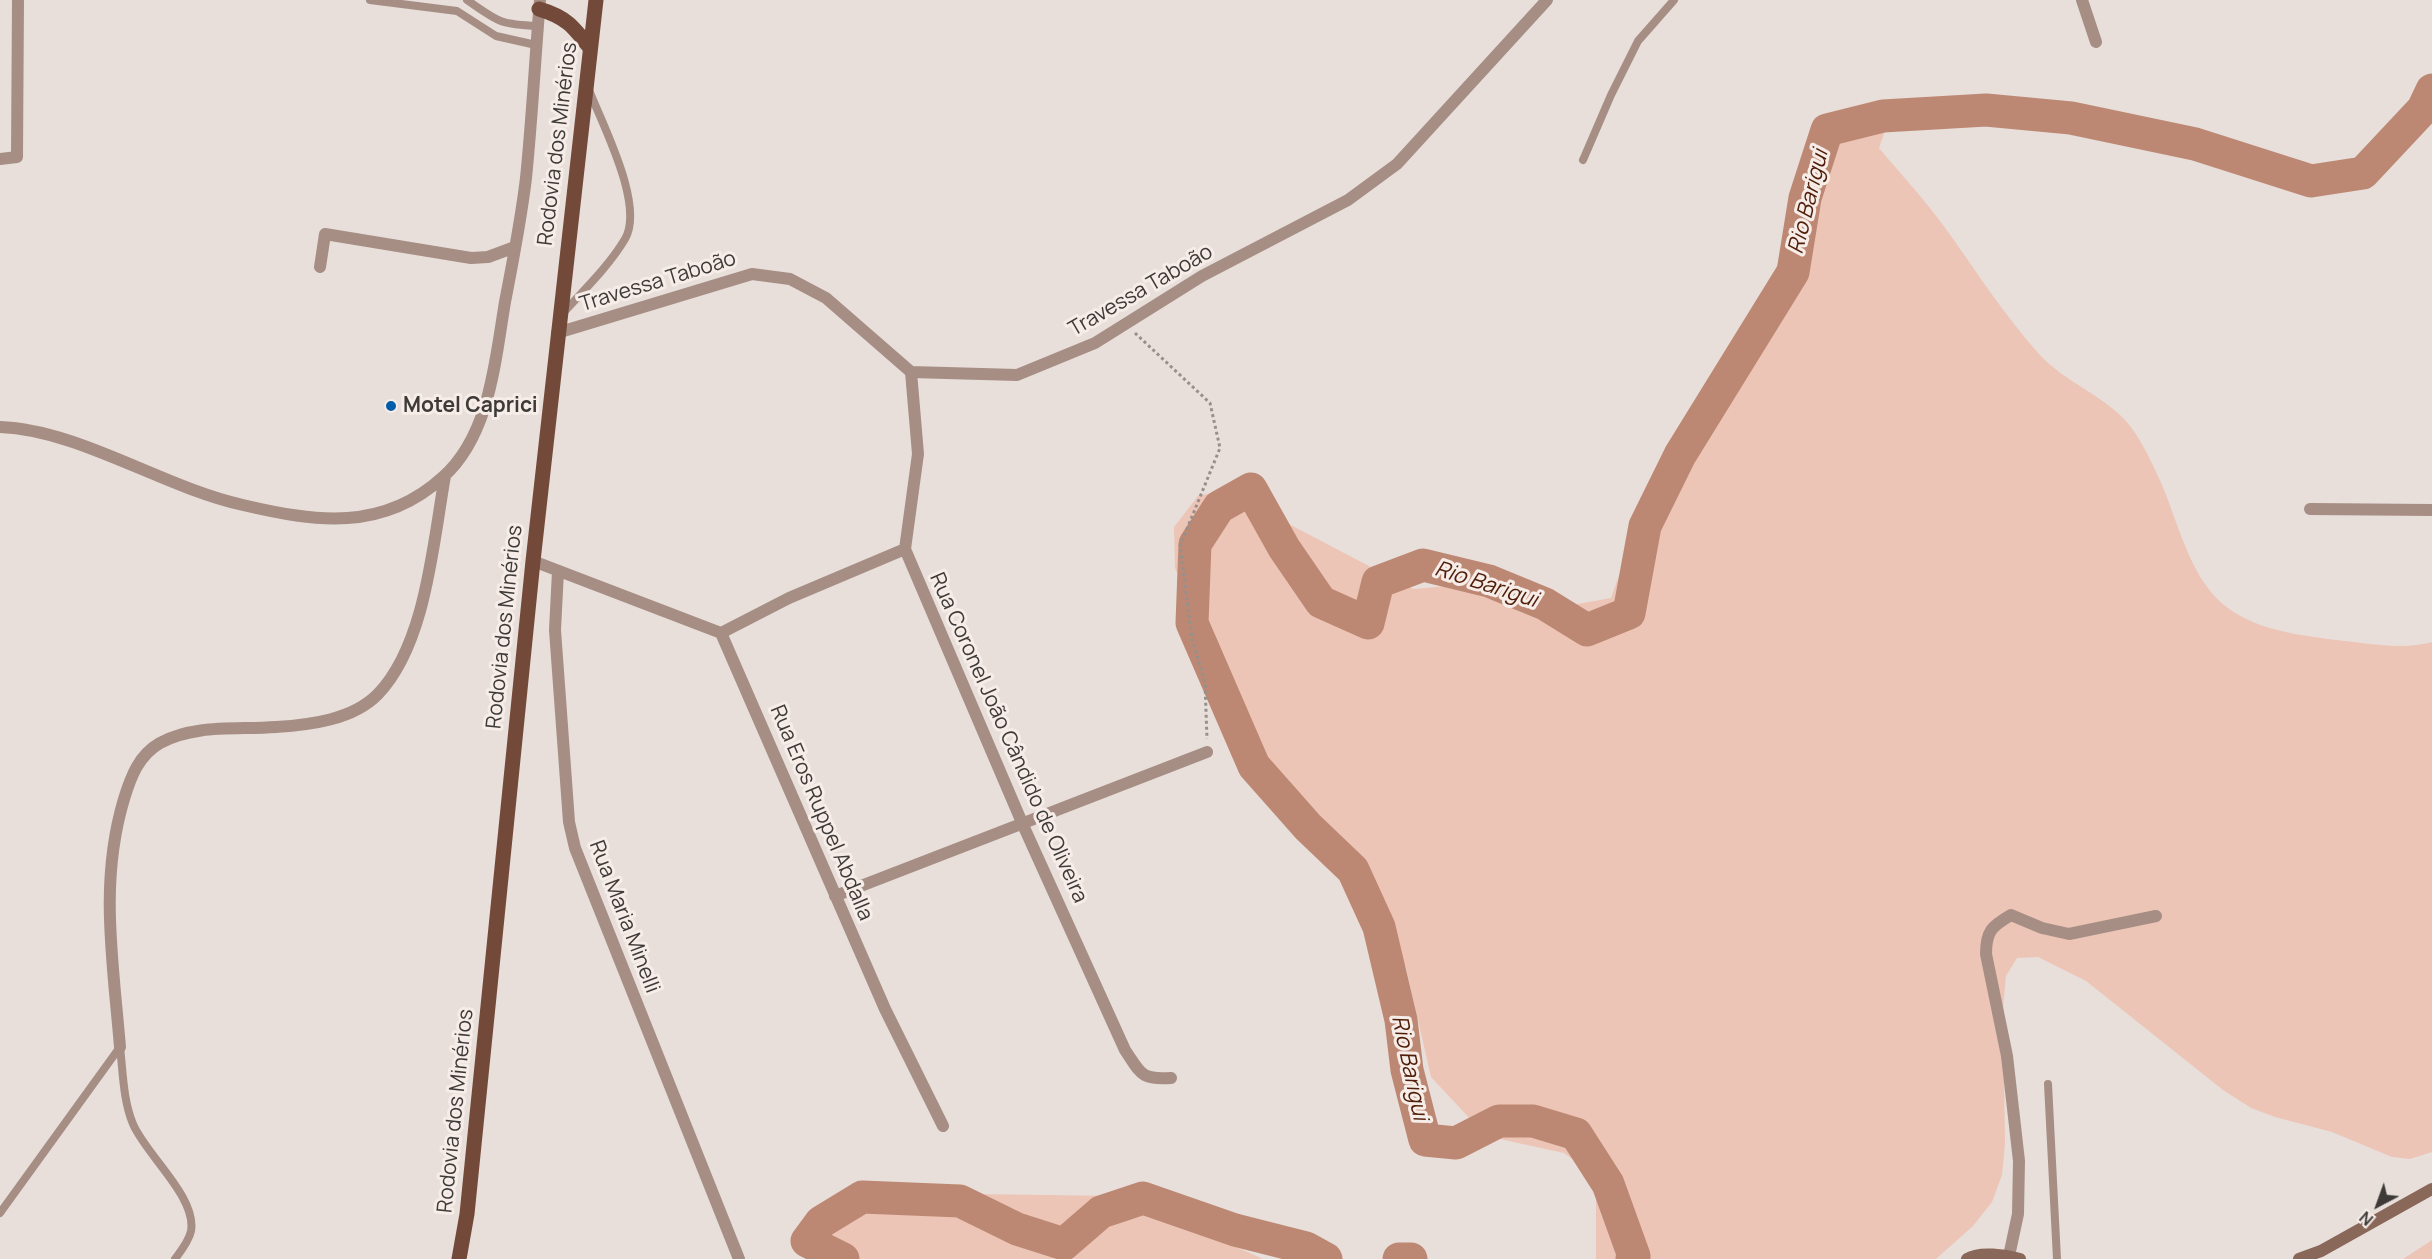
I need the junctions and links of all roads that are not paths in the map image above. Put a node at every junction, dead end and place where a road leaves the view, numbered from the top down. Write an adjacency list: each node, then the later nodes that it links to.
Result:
1 (18, 0): 14 (street)
2 (369, 0): 11 (lane)
3 (467, 0): 9 (lane)
4 (596, 0): 12 (main road, Rodovia dos Minérios)
5 (1547, 0): 19 (street, Travessa Taboão)
6 (1674, 0): 15 (lane)
7 (2082, 0): 10 (street)
8 (539, 4): 9 (street); 12 (main road)
9 (538, 26): 11 (street)
10 (2096, 42)
11 (536, 45): 16 (street)
12 (590, 48): 13 (main road, Rodovia dos Minérios)
13 (586, 83): 18 (main road, Rodovia dos Minérios); 18 (lane)
14 (0, 159)
15 (1583, 160)
16 (515, 247): 17 (street); 21 (street)
17 (320, 267)
18 (558, 326): 19 (street, Travessa Taboão); 25 (main road, Rodovia dos Minérios)
19 (911, 372): 24 (street)
20 (0, 427): 21 (street)
21 (445, 476): 32 (street)
22 (2310, 509): 23 (street)
23 (2432, 510)
24 (905, 549): 27 (street); 29 (street, Rua Coronel João Cândido de Oliveira)
25 (533, 561): 26 (street); 40 (main road, Rodovia dos Minérios)
26 (558, 571): 27 (street); 41 (street, Rua Maria Minelli)
27 (721, 633): 30 (street, Rua Eros Ruppel Abdalla)
28 (1207, 753): 29 (street)
29 (1023, 825): 30 (street); 33 (street, Rua Coronel João Cândido de Oliveira)
30 (835, 897): 35 (street, Rua Eros Ruppel Abdalla)
31 (2156, 916): 38 (street)
32 (120, 1047): 37 (lane); 39 (lane)
33 (1171, 1078)
34 (2048, 1084): 43 (lane)
35 (943, 1126)
36 (2432, 1189): 44 (main road)
37 (0, 1213)
38 (2014, 1257): 42 (main road)
39 (175, 1259)
40 (459, 1259)
41 (739, 1259)
42 (1966, 1259)
43 (2057, 1259)
44 (2299, 1259)

